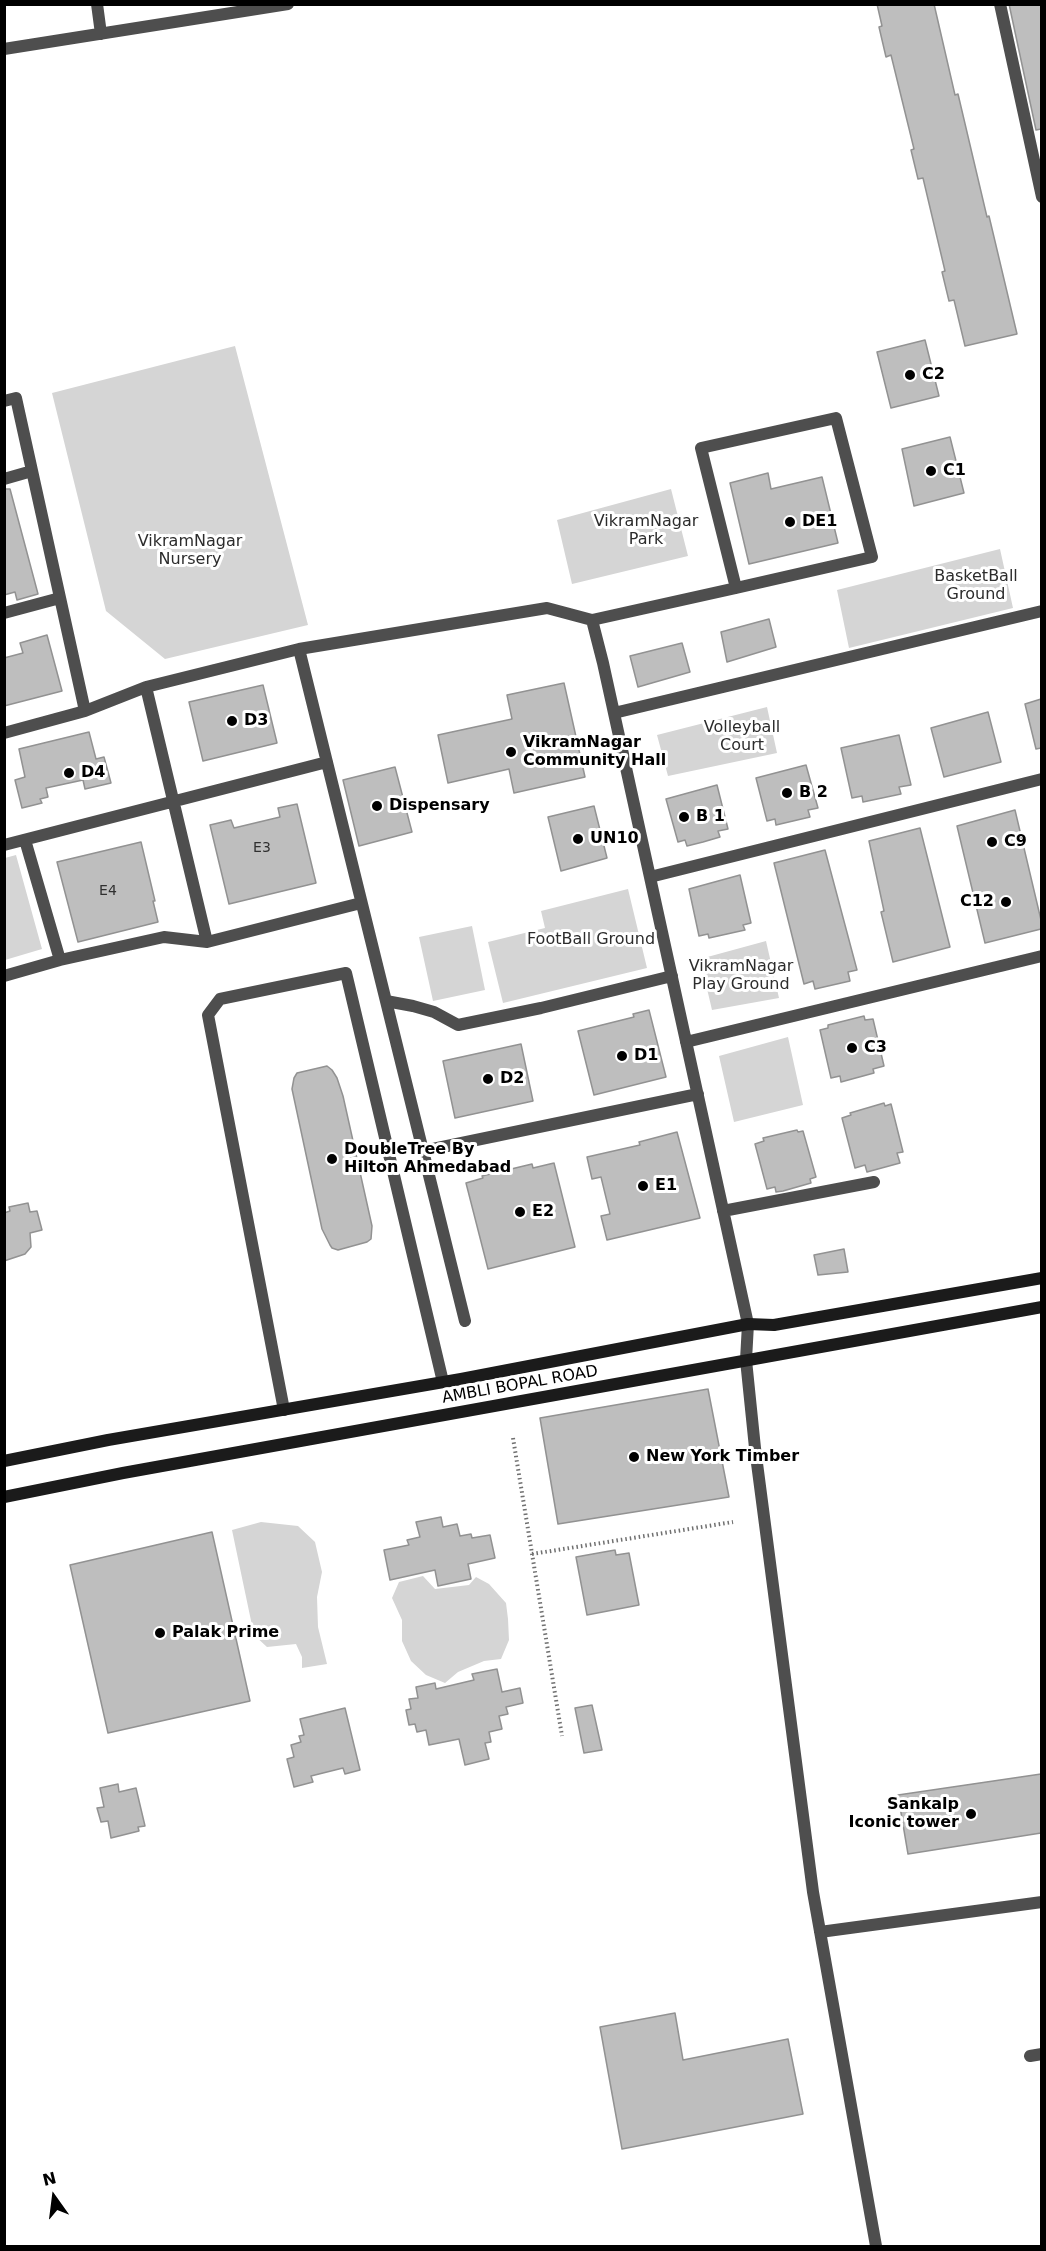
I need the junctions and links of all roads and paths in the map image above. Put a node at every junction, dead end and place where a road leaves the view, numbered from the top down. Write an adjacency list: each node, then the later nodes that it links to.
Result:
1 (97, 4): 4 (street)
2 (288, 4): 4 (street)
3 (1000, 4): 6 (street)
4 (101, 34): 5 (street)
5 (4, 49)
6 (1041, 197)
7 (4, 401): 8 (street)
8 (32, 471): 9 (street); 11 (street)
9 (4, 479)
10 (736, 588): 10 (street); 14 (street)
11 (60, 598): 13 (street); 17 (street)
12 (1041, 611): 18 (street)
13 (4, 613)
14 (592, 620): 15 (street); 18 (street)
15 (299, 649): 16 (street); 20 (street)
16 (146, 687): 17 (street); 22 (street)
17 (85, 711): 19 (street)
18 (614, 714): 25 (street)
19 (4, 733)
20 (327, 762): 22 (street); 26 (street)
21 (1041, 778): 25 (street)
22 (173, 801): 23 (street); 27 (street)
23 (25, 840): 24 (street); 29 (street)
24 (4, 845)
25 (650, 877): 31 (street)
26 (362, 903): 27 (street); 32 (street)
27 (207, 942): 29 (street)
28 (1041, 956): 33 (street)
29 (60, 960): 30 (street)
30 (4, 976)
31 (672, 976): 32 (street); 33 (street)
32 (386, 1001): 35 (street)
33 (686, 1042): 34 (street)
34 (698, 1094): 35 (street); 37 (street)
35 (423, 1151): 40 (street)
36 (874, 1182): 37 (street)
37 (723, 1211): 41 (street)
38 (1041, 1278): 41 (street, AMBLI BOPAL ROAD)
39 (1041, 1307): 42 (street, AMBLI BOPAL ROAD)
40 (465, 1321)
41 (748, 1323): 42 (street); 43 (street, AMBLI BOPAL ROAD)
42 (746, 1360): 47 (street, AMBLI BOPAL ROAD); 52 (street)
43 (443, 1382): 44 (street, AMBLI BOPAL ROAD); 44 (street)
44 (284, 1410): 46 (street, AMBLI BOPAL ROAD)
45 (513, 1438): 49 (path)
46 (4, 1461)
47 (4, 1497)
48 (733, 1522): 49 (path)
49 (532, 1554): 50 (path)
50 (562, 1736)
51 (1041, 1902): 52 (street)
52 (820, 1932): 53 (street)
53 (876, 2247)

